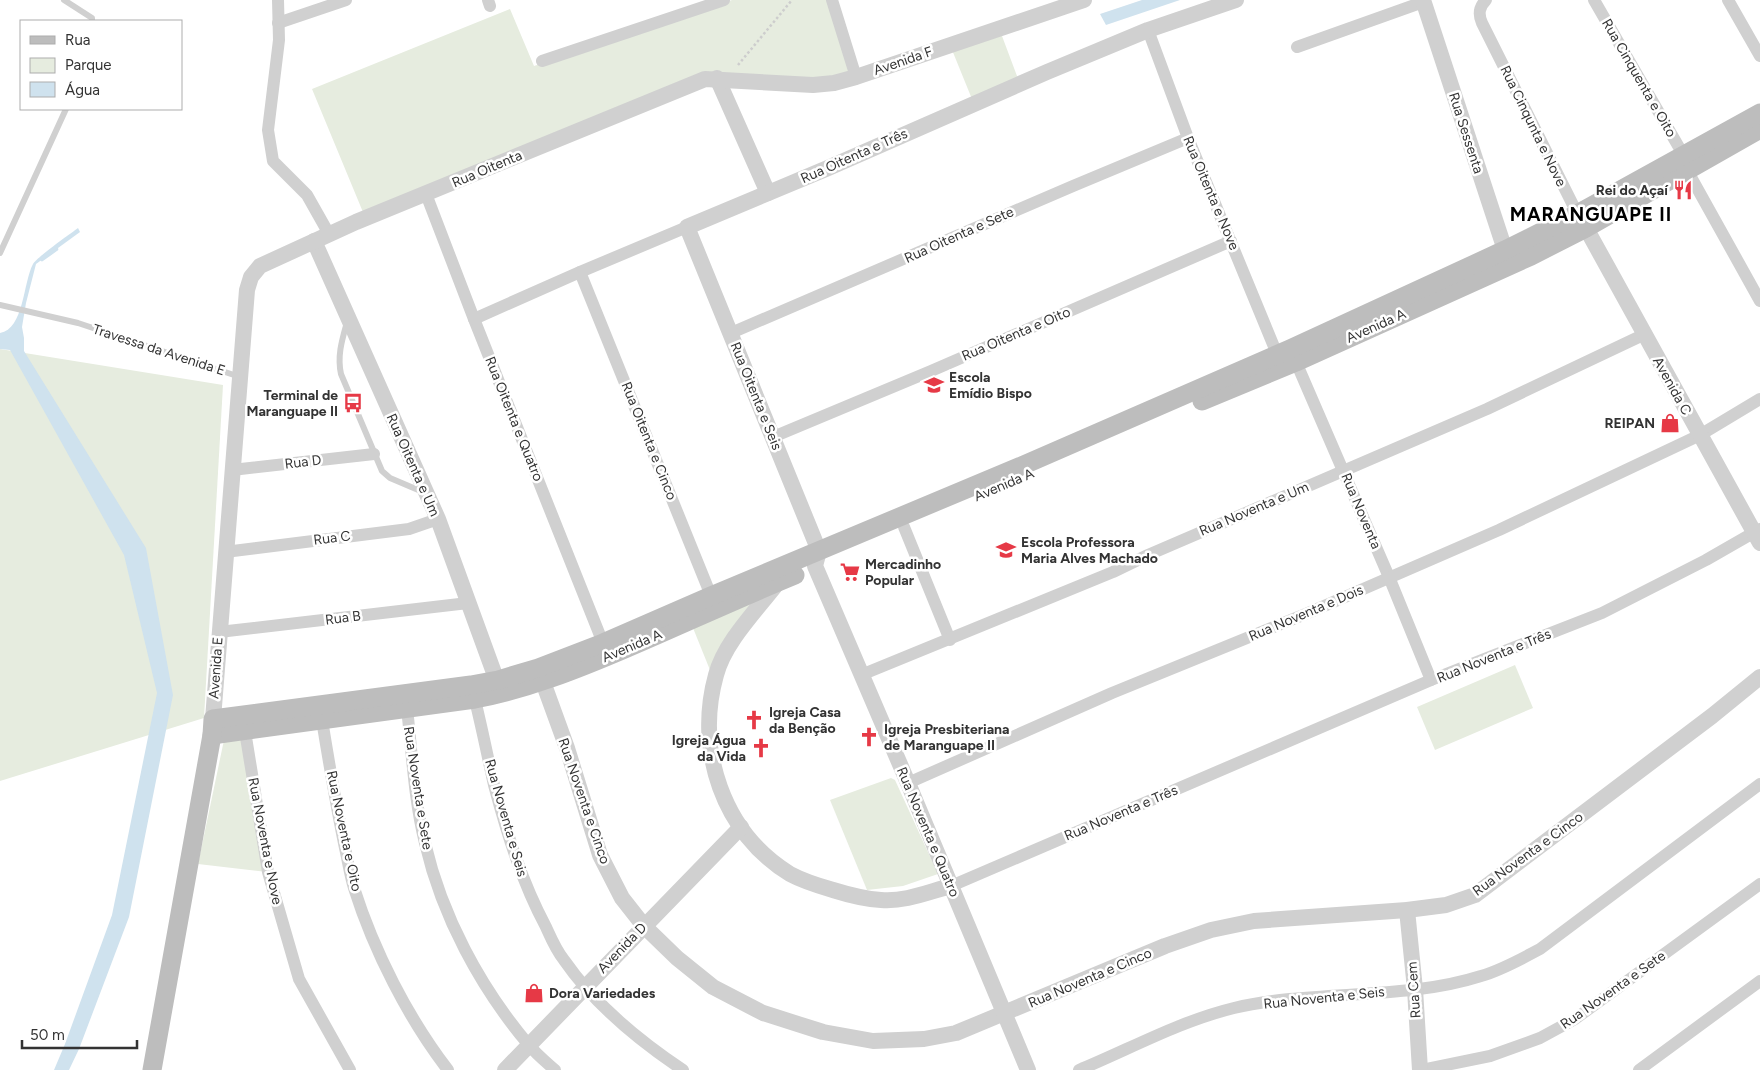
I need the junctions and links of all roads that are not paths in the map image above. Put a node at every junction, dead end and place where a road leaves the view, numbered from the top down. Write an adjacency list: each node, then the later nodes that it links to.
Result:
1 (64, 0): 12 (lane)
2 (278, 0): 13 (street)
3 (346, 0): 13 (street)
4 (724, 0): 17 (street)
5 (832, 0): 18 (street)
6 (1084, 0): 18 (street, Avenida F)
7 (1236, 0): 14 (street, Rua Oitenta e Três)
8 (1486, 0): 27 (street, Rua Cinqunta e Nove)
9 (1594, 0): 24 (street, Rua Cinquenta e Oito)
10 (1728, 0): 16 (street)
11 (1423, 1): 15 (street); 32 (street, Rua Sessenta)
12 (92, 20)
13 (278, 23): 29 (street)
14 (1148, 30): 23 (street, Rua Oitenta e Nove); 25 (street, Rua Oitenta e Três)
15 (1297, 47)
16 (1760, 56)
17 (542, 61)
18 (856, 77): 19 (street, Avenida F)
19 (722, 79): 25 (street); 26 (street, Rua Oitenta)
20 (66, 110): 31 (lane)
21 (1760, 113): 24 (main road, Avenida A)
22 (1760, 129): 24 (main road, Avenida A)
23 (1188, 138): 30 (street, Rua Oitenta e Nove); 39 (street, Rua Oitenta e Sete)
24 (1685, 163): 27 (main road, Avenida A); 35 (street, Rua Cinquenta e Oito)
25 (768, 193): 28 (street, Rua Oitenta e Três)
26 (426, 194): 29 (street, Rua Oitenta); 38 (street, Rua Oitenta e Quatro)
27 (1582, 221): 32 (main road, Avenida A); 40 (street, Avenida C)
28 (686, 227): 34 (street, Rua Oitenta e Três); 39 (street, Rua Oitenta e Seis)
29 (321, 237): 33 (street, Rua Oitenta); 37 (street, Rua Oitenta e Um)
30 (1232, 240): 41 (street, Rua Oitenta e Nove); 46 (street, Rua Oitenta e Oito)
31 (0, 253)
32 (1509, 257): 41 (main road, Avenida A); 42 (main road, Avenida A)
33 (260, 266): 43 (street, Avenida E)
34 (580, 272): 38 (street, Rua Oitenta e Três); 59 (street, Rua Oitenta e Cinco)
35 (1760, 301)
36 (0, 305): 43 (lane, Travessa da Avenida E)
37 (348, 316): 47 (lane); 50 (street, Rua Oitenta e Um)
38 (474, 319): 62 (street, Rua Oitenta e Quatro)
39 (731, 333): 46 (street, Rua Oitenta e Seis)
40 (1644, 335): 45 (street, Avenida C); 49 (street, Rua Noventa e Um)
41 (1277, 354): 42 (street); 55 (main road, Avenida A)
42 (1296, 362): 49 (street, Rua Noventa); 52 (main road, Avenida A)
43 (240, 377): 48 (street, Avenida E)
44 (1760, 399): 45 (street, Rua Noventa e Dois)
45 (1700, 436): 53 (street, Avenida C); 56 (street, Rua Noventa e Dois)
46 (773, 437): 55 (street, Rua Oitenta e Seis)
47 (374, 454): 48 (street, Rua D); 50 (lane)
48 (232, 470): 54 (street, Avenida E)
49 (1343, 470): 56 (street, Rua Noventa); 61 (street, Rua Noventa e Um)
50 (426, 493): 51 (street, Rua Oitenta e Um)
51 (438, 520): 54 (street, Rua C); 58 (street, Rua Oitenta e Um)
52 (904, 527): 55 (main road, Avenida A); 61 (street)
53 (1758, 535): 65 (street, Rua Noventa e Três)
54 (225, 552): 60 (street, Avenida E)
55 (817, 559): 57 (main road, Avenida A); 59 (main road, Avenida A); 63 (street, Rua Noventa e Quatro)
56 (1389, 577): 65 (street, Rua Noventa); 73 (street, Rua Noventa e Dois)
57 (779, 581): 59 (main road, Avenida A); 75 (street, Rua Noventa e Três)
58 (468, 603): 60 (street, Rua B); 67 (street, Rua Oitenta e Um)
59 (714, 603): 62 (main road, Avenida A); 66 (main road, Avenida A)
60 (219, 632): 72 (street, Avenida E)
61 (950, 640): 63 (street, Rua Noventa e Um)
62 (602, 643): 67 (main road, Avenida A)
63 (861, 675): 73 (street, Rua Noventa e Quatro)
64 (1760, 677): 78 (street, Rua Noventa e Cinco)
65 (1431, 680): 77 (street, Rua Noventa e Três)
66 (543, 682): 67 (main road, Avenida A); 79 (street, Rua Noventa e Cinco)
67 (500, 687): 68 (main road, Avenida A)
68 (473, 692): 69 (main road, Avenida A); 71 (main road, Avenida A); 81 (street, Rua Noventa e Seis)
69 (407, 708): 70 (main road, Avenida A); 84 (street, Rua Noventa e Sete)
70 (322, 720): 71 (main road, Avenida A); 87 (street, Rua Noventa e Oito)
71 (244, 723): 72 (main road, Avenida A); 86 (street, Rua Noventa e Nove)
72 (213, 727): 85 (main road, Avenida E)
73 (908, 783): 77 (street, Rua Noventa e Quatro)
74 (1760, 784): 82 (street, Rua Noventa e Seis)
75 (741, 827): 77 (street, Rua Noventa e Três); 79 (street, Avenida D)
76 (1760, 884): 93 (street, Rua Noventa e Sete)
77 (951, 886): 83 (street, Rua Noventa e Quatro)
78 (1407, 910): 82 (street, Rua Cem); 83 (street, Rua Noventa e Cinco)
79 (644, 926): 81 (street, Avenida D); 83 (street, Rua Noventa e Cinco)
80 (1760, 981): 94 (street)
81 (585, 987): 84 (street, Avenida D); 90 (street, Rua Noventa e Seis)
82 (1415, 989): 92 (street, Rua Noventa e Seis); 93 (street, Rua Cem)
83 (1004, 1013): 91 (street, Rua Noventa e Quatro)
84 (528, 1045): 88 (street, Avenida D); 89 (street, Rua Noventa e Sete)
85 (152, 1070)
86 (350, 1070)
87 (448, 1070)
88 (505, 1070)
89 (555, 1070)
90 (683, 1070)
91 (1028, 1070)
92 (1079, 1070)
93 (1421, 1070)
94 (1639, 1070)

